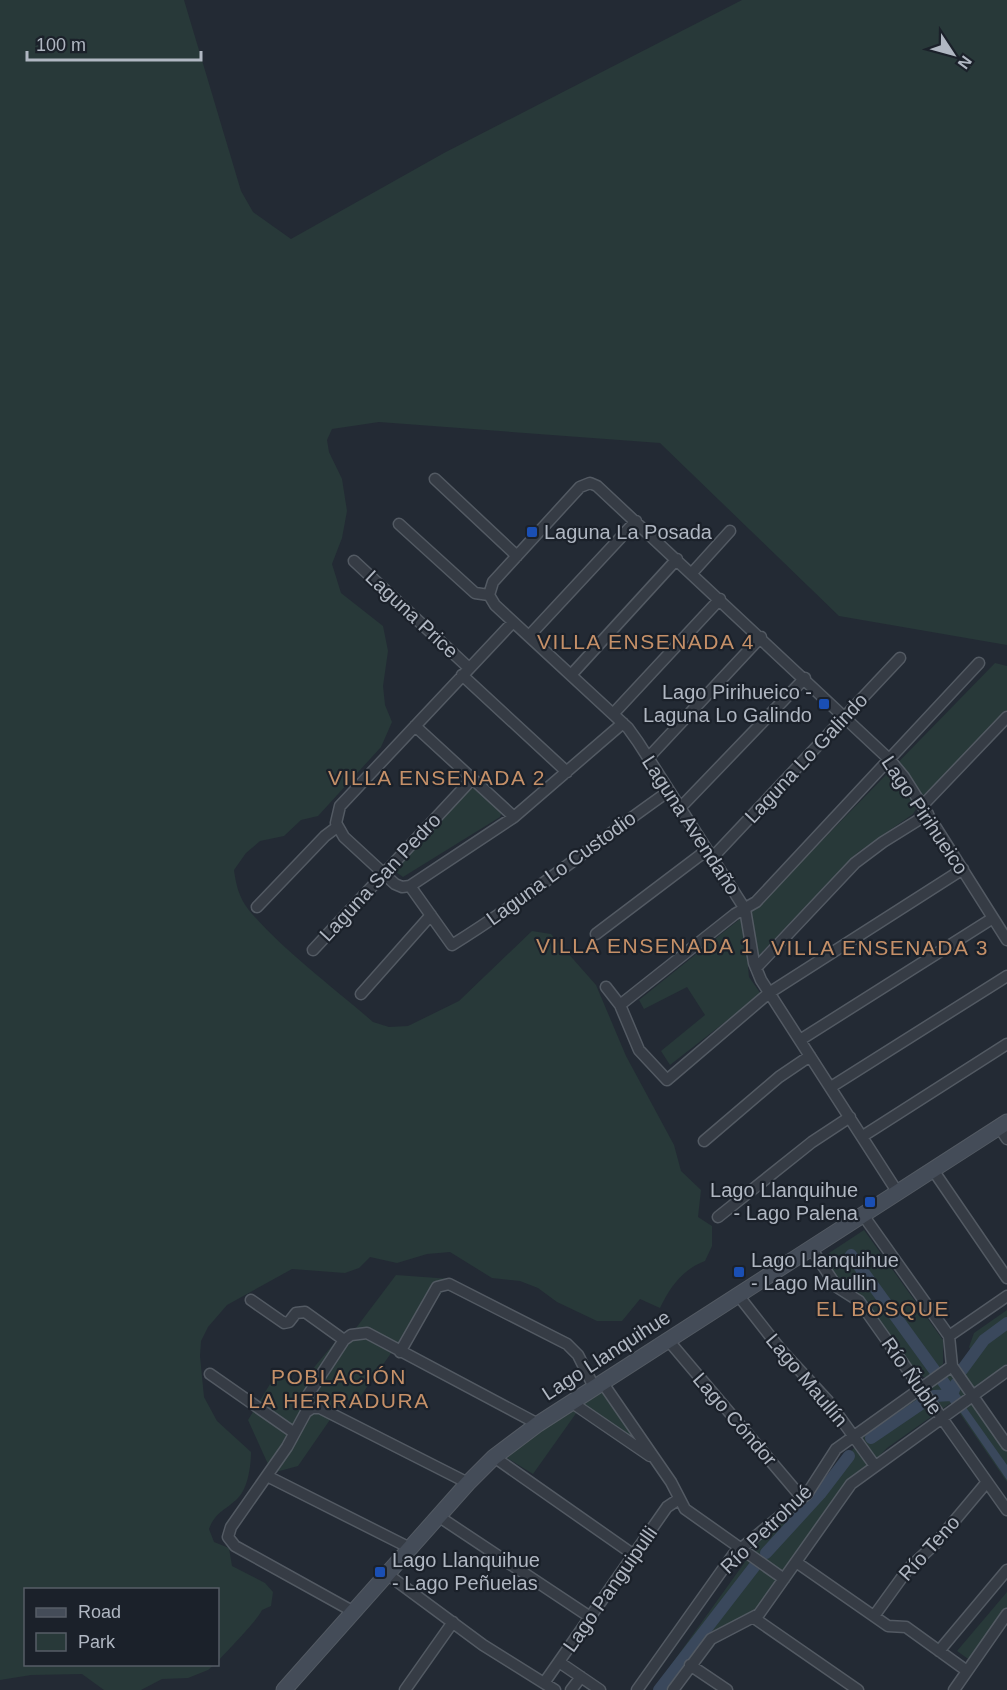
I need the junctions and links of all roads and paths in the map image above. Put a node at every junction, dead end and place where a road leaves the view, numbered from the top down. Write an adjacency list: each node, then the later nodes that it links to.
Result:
1 (435, 479): 5 (street)
2 (636, 521): 5 (street, Lago Pirihueico); 6 (street, Lago Pirihueico); 12 (street)
3 (399, 524): 9 (street, Laguna Avendaño)
4 (730, 531): 8 (street)
5 (517, 556): 9 (street)
6 (677, 559): 8 (street, Lago Pirihueico); 17 (street)
7 (354, 561): 16 (street, Laguna Price)
8 (692, 573): 10 (street, Lago Pirihueico)
9 (489, 595): 11 (street, Laguna Avendaño)
10 (720, 599): 13 (street, Lago Pirihueico); 19 (street)
11 (513, 622): 12 (street, Laguna Avendaño); 16 (street)
12 (529, 636): 17 (street, Laguna Avendaño)
13 (761, 637): 18 (street, Lago Pirihueico); 24 (street)
14 (900, 658): 20 (street, Laguna Lo Galindo)
15 (979, 663): 25 (street)
16 (466, 672): 23 (street); 26 (street, Laguna Price)
17 (571, 675): 19 (street, Laguna Avendaño)
18 (805, 678): 20 (street, Lago Pirihueico); 29 (street)
19 (613, 714): 22 (street, Laguna Avendaño)
20 (846, 717): 25 (street, Lago Pirihueico); 33 (street, Laguna Lo Galindo)
21 (1007, 717): 30 (street)
22 (623, 723): 24 (street, Laguna Avendaño); 26 (street)
23 (415, 726): 27 (street); 32 (street)
24 (648, 758): 28 (street, Laguna Avendaño)
25 (890, 760): 30 (street, Lago Pirihueico); 38 (street)
26 (567, 772): 31 (street)
27 (472, 778): 31 (street); 35 (street, Laguna San Pedro)
28 (669, 791): 29 (street, Laguna Avendaño); 39 (street, Laguna Lo Custodio)
29 (680, 808): 33 (street, Laguna Avendaño)
30 (925, 810): 34 (street, Lago Pirihueico); 44 (street)
31 (513, 818): 36 (street)
32 (338, 827): 35 (street); 37 (street)
33 (710, 854): 38 (street, Laguna Avendaño); 41 (street, Laguna Lo Galindo)
34 (963, 869): 40 (street, Lago Pirihueico); 47 (street)
35 (384, 874): 36 (street); 43 (street, Laguna San Pedro)
36 (410, 886): 39 (street)
37 (257, 907)
38 (745, 909): 44 (street, Laguna Avendaño); 49 (street)
39 (431, 915): 48 (street)
40 (993, 918): 42 (street, Lago Pirihueico); 50 (street)
41 (596, 934)
42 (1007, 940)
43 (313, 950)
44 (756, 968): 47 (street, Laguna Avendaño)
45 (1007, 976): 53 (street)
46 (606, 987): 49 (street)
47 (769, 993): 49 (street); 50 (street, Laguna Avendaño)
48 (361, 994)
49 (620, 1005)
50 (800, 1040): 52 (street, Laguna Avendaño)
51 (1007, 1044): 56 (street)
52 (810, 1056): 53 (street, Laguna Avendaño); 57 (street)
53 (831, 1087): 54 (street, Laguna Avendaño)
54 (850, 1117): 56 (street, Laguna Avendaño); 61 (street)
55 (1004, 1129): 58 (street, Lago Llanquihue)
56 (863, 1136): 59 (street, Laguna Avendaño)
57 (704, 1141)
58 (933, 1170): 59 (street, Lago Llanquihue); 63 (street)
59 (898, 1192): 60 (street, Lago Llanquihue)
60 (863, 1215): 62 (street, Lago Llanquihue); 67 (street)
61 (718, 1217)
62 (811, 1248): 64 (street, Lago Llanquihue); 75 (street, Río Ñuble)
63 (1007, 1278)
64 (738, 1295): 69 (street, Lago Llanquihue); 82 (street, Lago Maullín)
65 (1007, 1296): 67 (street)
66 (251, 1300): 68 (street)
67 (949, 1336): 71 (street)
68 (344, 1340): 70 (street); 78 (street)
69 (668, 1340): 74 (street, Lago Llanquihue); 90 (street, Lago Cóndor)
70 (400, 1352): 74 (street); 80 (street)
71 (952, 1366): 75 (street, Río Petrohué); 76 (street, Río Ñuble)
72 (1007, 1371): 76 (street, Río Petrohué)
73 (210, 1374): 81 (street)
74 (598, 1384): 77 (street, Lago Llanquihue); 85 (street)
75 (920, 1388): 79 (street, Río Ñuble); 82 (street, Río Petrohué)
76 (972, 1396): 79 (street, Río Petrohué); 83 (street, Río Ñuble)
77 (571, 1402): 80 (street, Lago Llanquihue); 85 (street)
78 (309, 1409): 81 (street); 89 (street)
79 (941, 1417): 86 (street, Río Petrohué); 88 (street, Río Ñuble)
80 (538, 1424): 84 (street, Lago Llanquihue)
81 (293, 1432): 87 (street)
82 (854, 1436): 86 (street, Lago Maullín); 90 (street, Río Petrohué)
83 (1007, 1445)
84 (494, 1457): 89 (street, Lago Llanquihue); 96 (street)
85 (656, 1460): 91 (street)
86 (875, 1466): 97 (street, Río Petrohué)
87 (267, 1476): 94 (street); 101 (street)
88 (987, 1482): 92 (street, Río Ñuble); 103 (street, Río Teno)
89 (468, 1484): 93 (street, Lago Llanquihue)
90 (802, 1498): 95 (street, Río Petrohué)
91 (679, 1500): 95 (street); 96 (street, Lago Panguipulli)
92 (1007, 1510)
93 (438, 1516): 94 (street, Lago Llanquihue); 104 (street)
94 (410, 1548): 99 (street, Lago Llanquihue)
95 (739, 1548): 100 (street); 118 (street, Río Petrohué)
96 (634, 1555): 104 (street, Lago Panguipulli)
97 (796, 1562): 100 (street, Río Petrohué); 103 (street)
98 (1007, 1570): 107 (street)
99 (387, 1574): 101 (street, Lago Llanquihue); 106 (street)
100 (783, 1579): 105 (street, Río Petrohué)
101 (354, 1611): 113 (street, Lago Llanquihue)
102 (1007, 1614): 110 (street)
103 (874, 1616): 107 (street)
104 (590, 1617): 108 (street, Lago Panguipulli)
105 (754, 1618): 109 (street, Río Petrohué); 121 (street)
106 (453, 1622): 112 (street); 114 (street)
107 (939, 1651): 110 (street)
108 (559, 1662): 111 (street); 112 (street, Lago Panguipulli)
109 (690, 1665): 119 (street, Río Petrohué); 120 (street)
110 (967, 1671): 122 (street)
111 (580, 1677): 116 (street, Lago Panguipulli); 117 (street)
112 (544, 1683): 115 (street)
113 (284, 1690)
114 (405, 1690)
115 (555, 1690)
116 (571, 1690)
117 (600, 1690)
118 (637, 1690)
119 (673, 1690)
120 (727, 1690)
121 (858, 1690)
122 (954, 1690)

